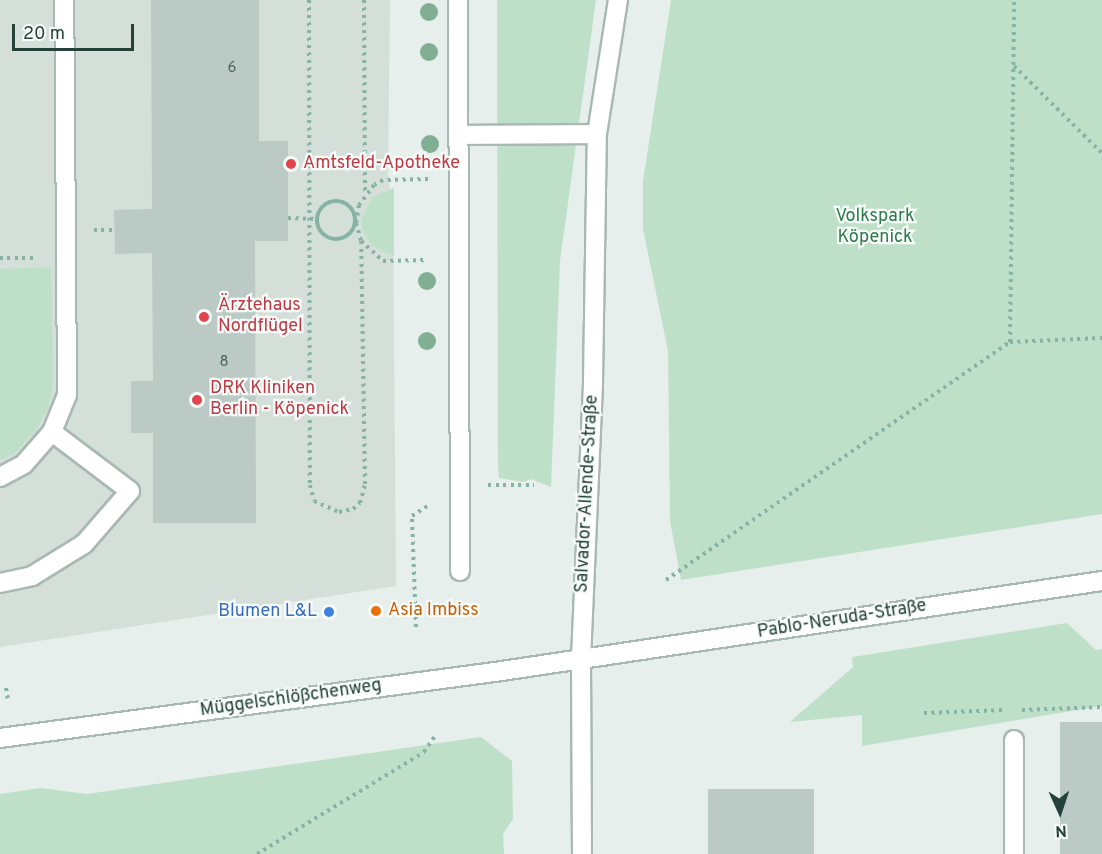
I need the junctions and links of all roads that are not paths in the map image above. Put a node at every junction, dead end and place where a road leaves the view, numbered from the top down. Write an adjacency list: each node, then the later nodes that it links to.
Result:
1 (63, 0): 6 (street)
2 (458, 0): 5 (street)
3 (618, 0): 4 (street, Salvador-Allende-Straße)
4 (597, 134): 5 (street); 11 (street, Salvador-Allende-Straße)
5 (459, 135): 8 (street)
6 (52, 432): 7 (street); 10 (street)
7 (0, 477)
8 (460, 571)
9 (1102, 580): 11 (street, Pablo-Neruda-Straße)
10 (0, 583)
11 (581, 659): 12 (street, Müggelschlößchenweg); 14 (street, Salvador-Allende-Straße)
12 (0, 738)
13 (1014, 740): 15 (street)
14 (582, 854)
15 (1014, 854)

